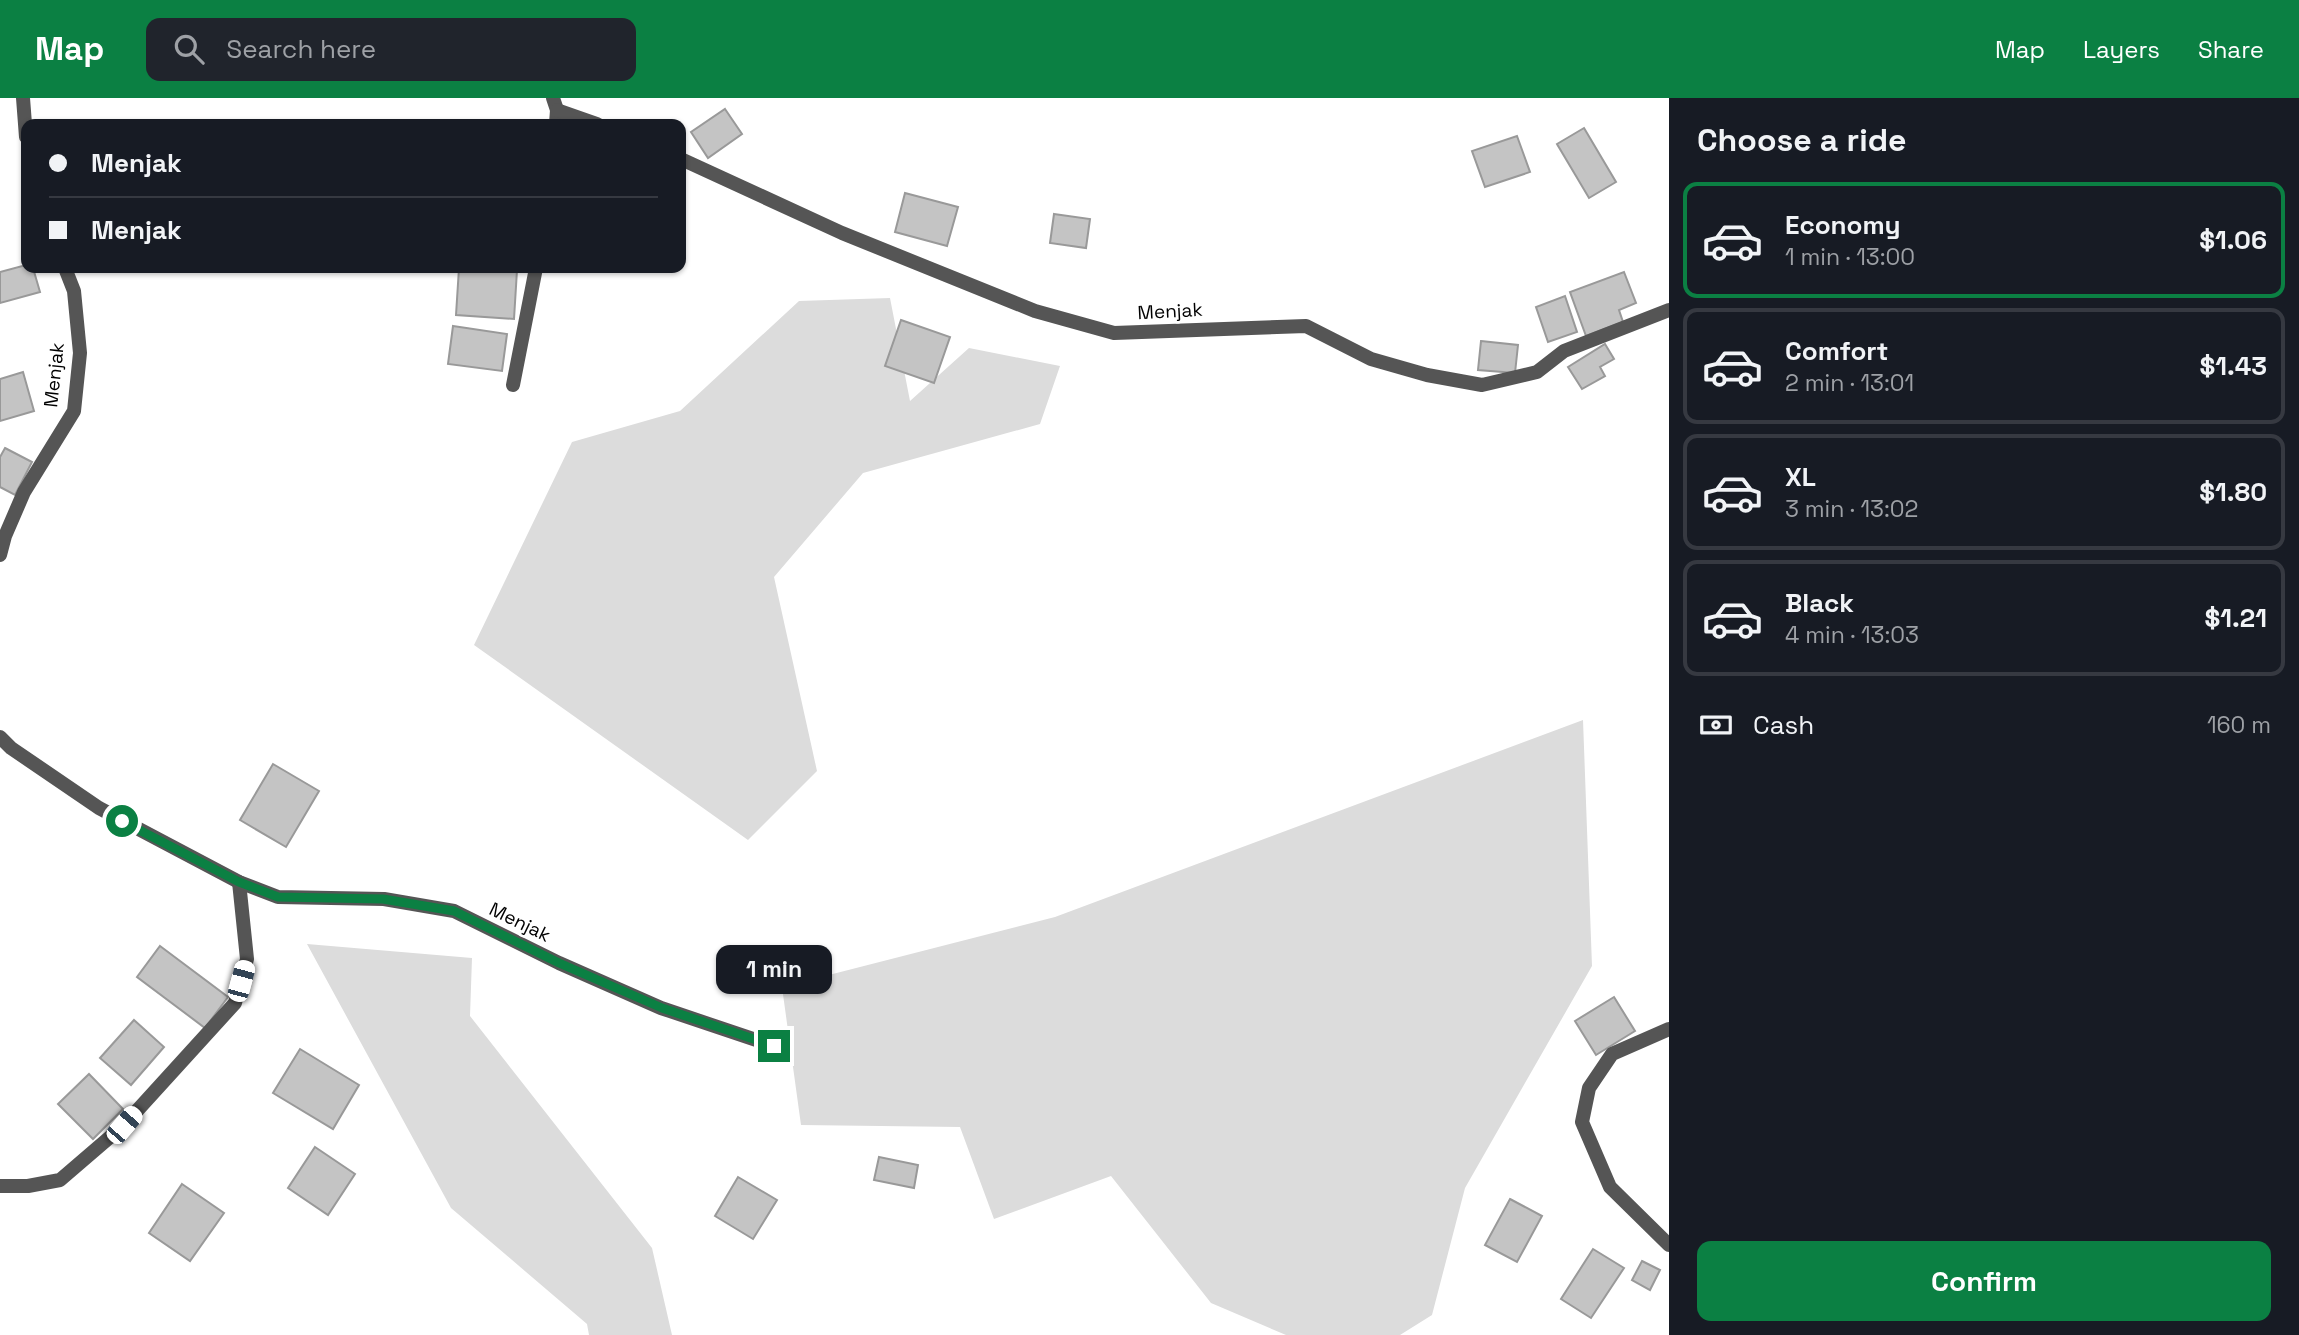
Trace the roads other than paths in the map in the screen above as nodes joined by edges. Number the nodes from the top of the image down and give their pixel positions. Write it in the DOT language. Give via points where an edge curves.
graph roads {
  1 [pos="23,98"];
  2 [pos="555,111"];
  3 [pos="25,119"];
  4 [pos="581,119"];
  5 [pos="686,161"];
  6 [pos="67,273"];
  7 [pos="535,273"];
  8 [pos="1669,310"];
  9 [pos="513,385"];
  10 [pos="0,555"];
  11 [pos="0,737"];
  12 [pos="239,882"];
  13 [pos="1669,1029"];
  14 [pos="774,1046"];
  15 [pos="0,1186"];
  16 [pos="1669,1245"];
  1 -- 3 [label="street"];
  2 -- 4 [label="street"];
  5 -- 8 [label="street, Menjak" via="842,233 1035,311 1114,333 1306,326 1371,359 1482,385 1537,372 1564,351"];
  6 -- 10 [label="street, Menjak" via="74,291 79,353 74,411 24,492"];
  7 -- 9 [label="street"];
  11 -- 12 [label="street, Menjak" via="99,808"];
  12 -- 14 [label="street, Menjak" via="278,897 383,899 454,911 662,1008"];
  12 -- 15 [label="street" via="247,959 235,1003 124,1125 61,1180"];
  13 -- 16 [label="street" via="1612,1054 1589,1088 1582,1122 1610,1187"];
}
